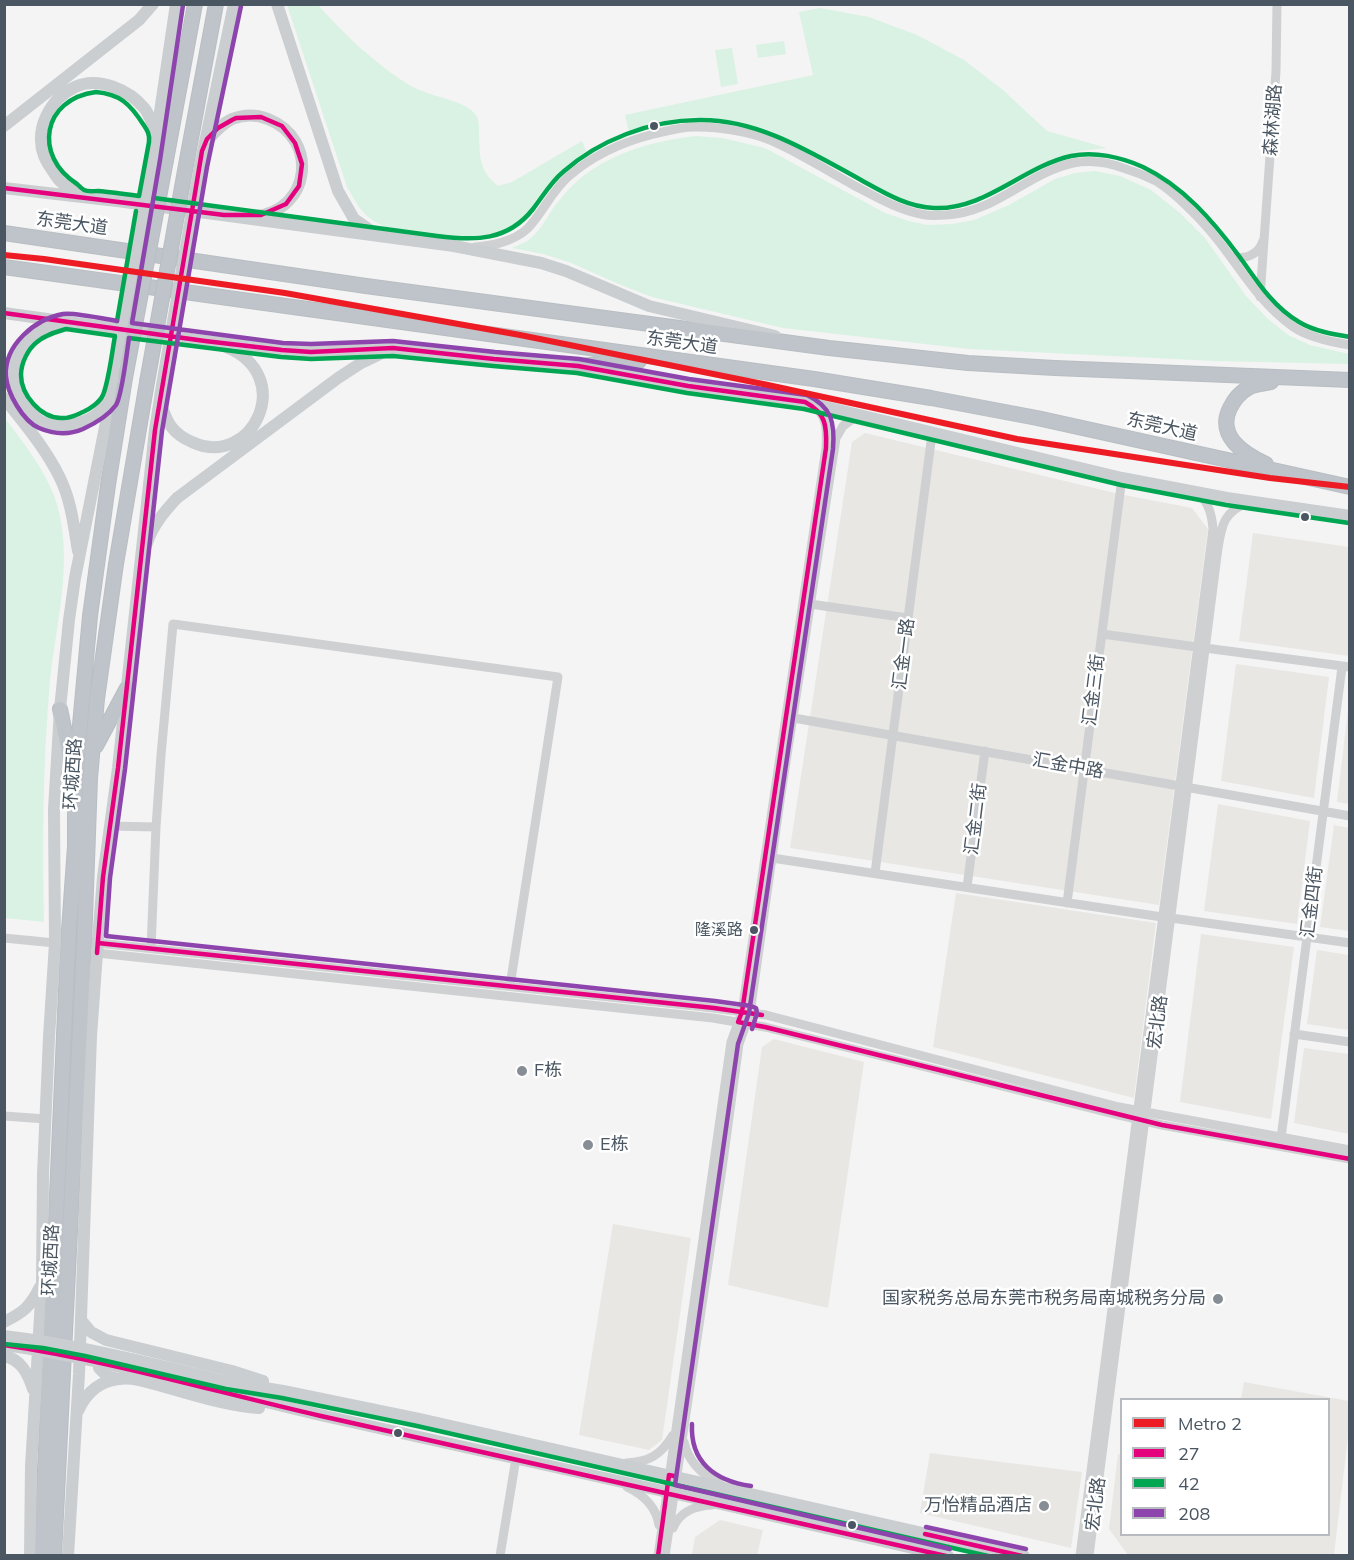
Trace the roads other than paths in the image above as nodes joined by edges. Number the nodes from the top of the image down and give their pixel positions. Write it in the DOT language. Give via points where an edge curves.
graph roads {
  1 [pos="153,4"];
  2 [pos="176,4"];
  3 [pos="195,4"];
  4 [pos="216,4"];
  5 [pos="234,4"];
  6 [pos="277,4"];
  7 [pos="1277,4"];
  8 [pos="4,126"];
  9 [pos="157,134"];
  10 [pos="205,143"];
  11 [pos="160,159"];
  12 [pos="193,165"];
  13 [pos="4,188"];
  14 [pos="82,197"];
  15 [pos="242,218"];
  16 [pos="4,233"];
  17 [pos="378,235"];
  18 [pos="1265,236"];
  19 [pos="464,248"];
  20 [pos="1230,256"];
  21 [pos="4,267"];
  22 [pos="1260,297"];
  23 [pos="4,313"];
  24 [pos="65,321"];
  25 [pos="214,342"];
  26 [pos="1350,345"];
  27 [pos="393,348"];
  28 [pos="829,348"];
  29 [pos="667,359"];
  30 [pos="578,366"];
  31 [pos="120,377"];
  32 [pos="1290,377"];
  33 [pos="1350,380"];
  34 [pos="4,398"];
  35 [pos="110,400"];
  36 [pos="159,400"];
  37 [pos="805,402"];
  38 [pos="858,415"];
  39 [pos="932,434"];
  40 [pos="1284,473"];
  41 [pos="1122,478"];
  42 [pos="1350,487"];
  43 [pos="1197,493"];
  44 [pos="1250,501"];
  45 [pos="1350,516"];
  46 [pos="142,555"];
  47 [pos="79,559"];
  48 [pos="810,604"];
  49 [pos="908,618"];
  50 [pos="1102,634"];
  51 [pos="1201,647"];
  52 [pos="1346,667"];
  53 [pos="127,688"];
  54 [pos="60,709"];
  55 [pos="789,718"];
  56 [pos="893,736"];
  57 [pos="985,752"];
  58 [pos="92,753"];
  59 [pos="1084,769"];
  60 [pos="75,779"];
  61 [pos="1184,786"];
  62 [pos="1323,811"];
  63 [pos="1350,816"];
  64 [pos="110,826"];
  65 [pos="156,827"];
  66 [pos="772,858"];
  67 [pos="875,873"];
  68 [pos="967,887"];
  69 [pos="1066,903"];
  70 [pos="1167,918"];
  71 [pos="1307,937"];
  72 [pos="4,938"];
  73 [pos="55,943"];
  74 [pos="1350,943"];
  75 [pos="97,948"];
  76 [pos="151,948"];
  77 [pos="510,986"];
  78 [pos="746,1012"];
  79 [pos="742,1023"];
  80 [pos="1294,1034"];
  81 [pos="1350,1042"];
  82 [pos="4,1116"];
  83 [pos="1141,1116"];
  84 [pos="46,1119"];
  85 [pos="1281,1138"];
  86 [pos="1350,1150"];
  87 [pos="1350,1159"];
  88 [pos="42,1283"];
  89 [pos="81,1320"];
  90 [pos="4,1322"];
  91 [pos="4,1336"];
  92 [pos="4,1345"];
  93 [pos="124,1345"];
  94 [pos="4,1354"];
  95 [pos="119,1378"];
  96 [pos="228,1388"];
  97 [pos="284,1391"];
  98 [pos="34,1394"];
  99 [pos="290,1408"];
  100 [pos="76,1414"];
  101 [pos="679,1431"];
  102 [pos="516,1458"];
  103 [pos="618,1464"];
  104 [pos="673,1476"];
  105 [pos="612,1479"];
  106 [pos="728,1488"];
  107 [pos="671,1492"];
  108 [pos="725,1504"];
  109 [pos="664,1537"];
  110 [pos="30,1556"];
  111 [pos="42,1556"];
  112 [pos="54,1556"];
  113 [pos="68,1556"];
  114 [pos="500,1556"];
  115 [pos="658,1556"];
  116 [pos="666,1556"];
  117 [pos="948,1556"];
  118 [pos="1024,1556"];
  119 [pos="1080,1556"];
  120 [pos="1089,1556"];
  1 -- 8 [label="main road" via="139,20"];
  2 -- 9 [label="main road"];
  3 -- 11 [label="highway, 环城西路"];
  4 -- 12 [label="highway, 环城西路"];
  5 -- 10 [label="main road"];
  6 -- 17 [label="main road" via="338,191 354,219"];
  7 -- 18 [label="street, 森林湖路"];
  9 -- 11 [label="main road"];
  9 -- 14 [label="main road" via="145,109 127,92 113,86 91,83 76,86 63,95 44,120 44,157 60,181"];
  10 -- 12 [label="main road"];
  10 -- 15 [label="main road" via="218,128 245,115 276,122 296,143 303,166 300,184 292,198 280,209"];
  11 -- 31 [label="highway, 环城西路, bridge"];
  12 -- 36 [label="main road, bridge"];
  12 -- 58 [label="highway, 环城西路, bridge" via="147,382 116,564"];
  13 -- 14 [label="main road"];
  14 -- 15 [label="main road"];
  15 -- 17 [label="main road"];
  16 -- 28 [label="highway, 东莞大道"];
  17 -- 19 [label="main road"];
  18 -- 20 [label="street" via="1262,245 1248,257"];
  18 -- 22 [label="street, 森林湖路"];
  19 -- 20 [label="street" via="510,239 526,230 567,178 591,159 650,135 696,127 768,139 889,205 928,216 971,211 1073,163 1095,161 1122,167 1156,182 1187,206"];
  19 -- 28 [label="main road" via="541,263 650,306"];
  20 -- 22 [label="street"];
  21 -- 29 [label="highway, 东莞大道"];
  22 -- 26 [label="street" via="1293,328"];
  23 -- 24 [label="main road"];
  24 -- 25 [label="main road"];
  24 -- 35 [label="main road" via="45,328 23,346 13,375 18,394 41,421 60,426 94,416"];
  25 -- 27 [label="main road" via="311,352"];
  25 -- 36 [label="main road" via="239,352 261,378 264,395 260,414 250,430 237,441 217,448 200,446 183,438 166,421"];
  27 -- 30 [label="main road"];
  27 -- 46 [label="main road" via="339,378 177,498 151,531"];
  28 -- 32 [label="highway, 东莞大道" via="1012,366"];
  29 -- 30 [label="highway"];
  29 -- 40 [label="highway, 东莞大道" via="931,398"];
  30 -- 37 [label="main road"];
  31 -- 35 [label="main road"];
  31 -- 60 [label="highway, 环城西路" via="90,616"];
  32 -- 33 [label="highway, 东莞大道"];
  32 -- 40 [label="highway" via="1249,387 1234,399 1226,416 1226,429 1237,446"];
  34 -- 47 [label="main road" via="61,479"];
  35 -- 47 [label="main road"];
  36 -- 46 [label="main road"];
  37 -- 38 [label="main road"];
  37 -- 55 [label="street" via="821,413 827,431"];
  38 -- 39 [label="main road"];
  38 -- 48 [label="street" via="843,426 836,438"];
  39 -- 41 [label="main road"];
  39 -- 49 [label="street, 汇金一路"];
  40 -- 42 [label="highway, 东莞大道"];
  41 -- 43 [label="main road"];
  41 -- 50 [label="street, 汇金三街"];
  43 -- 44 [label="main road"];
  43 -- 51 [label="street, 宏北路" via="1209,508 1213,529"];
  44 -- 45 [label="main road"];
  44 -- 51 [label="street, 宏北路" via="1224,520"];
  46 -- 53 [label="main road"];
  47 -- 54 [label="main road"];
  48 -- 49 [label="street"];
  48 -- 55 [label="street"];
  49 -- 56 [label="street, 汇金一路"];
  50 -- 51 [label="street"];
  50 -- 59 [label="street, 汇金三街"];
  51 -- 52 [label="street"];
  51 -- 61 [label="street, 宏北路"];
  52 -- 62 [label="street, 汇金四街"];
  53 -- 58 [label="highway"];
  53 -- 64 [label="main road"];
  54 -- 60 [label="highway"];
  54 -- 73 [label="main road" via="54,839"];
  55 -- 56 [label="street, 汇金中路"];
  55 -- 66 [label="street"];
  55 -- 78 [label="street"];
  56 -- 57 [label="street, 汇金中路"];
  56 -- 67 [label="street, 汇金一路"];
  57 -- 59 [label="street, 汇金中路"];
  57 -- 68 [label="street, 汇金二街"];
  58 -- 112 [label="highway, 环城西路"];
  59 -- 61 [label="street, 汇金中路"];
  59 -- 69 [label="street, 汇金三街"];
  60 -- 111 [label="highway, 环城西路"];
  61 -- 62 [label="street, 汇金中路"];
  61 -- 70 [label="street, 宏北路"];
  62 -- 63 [label="street, 汇金中路"];
  62 -- 71 [label="street, 汇金四街"];
  64 -- 65 [label="street"];
  64 -- 75 [label="main road"];
  65 -- 76 [label="street"];
  65 -- 77 [label="street" via="173,624 558,677"];
  66 -- 67 [label="street"];
  66 -- 78 [label="street"];
  67 -- 68 [label="street"];
  68 -- 69 [label="street"];
  69 -- 70 [label="street"];
  70 -- 71 [label="street"];
  70 -- 83 [label="street, 宏北路"];
  71 -- 74 [label="street"];
  71 -- 80 [label="street, 汇金四街"];
  72 -- 73 [label="street"];
  73 -- 84 [label="main road"];
  75 -- 76 [label="street"];
  75 -- 79 [label="street"];
  75 -- 89 [label="main road"];
  76 -- 77 [label="street"];
  77 -- 78 [label="street"];
  78 -- 79 [label="street"];
  78 -- 83 [label="street"];
  79 -- 83 [label="street"];
  79 -- 101 [label="street"];
  80 -- 81 [label="street"];
  80 -- 85 [label="street, 汇金四街"];
  82 -- 84 [label="street"];
  83 -- 85 [label="street"];
  83 -- 87 [label="street"];
  83 -- 119 [label="street, 宏北路"];
  83 -- 120 [label="street, 宏北路"];
  84 -- 88 [label="main road"];
  85 -- 86 [label="street"];
  88 -- 90 [label="main road" via="22,1313"];
  88 -- 98 [label="main road"];
  89 -- 93 [label="main road" via="91,1332"];
  89 -- 100 [label="main road"];
  90 -- 94 [label="main road" via="17,1334 16,1346"];
  91 -- 96 [label="main road, bridge" via="87,1349"];
  92 -- 96 [label="main road, bridge"];
  93 -- 95 [label="main road" via="104,1348 99,1357 99,1368 107,1376"];
  93 -- 97 [label="main road" via="232,1371"];
  94 -- 98 [label="main road" via="28,1374"];
  95 -- 99 [label="main road" via="256,1408"];
  95 -- 100 [label="main road" via="91,1390"];
  96 -- 97 [label="main road"];
  96 -- 99 [label="main road"];
  97 -- 103 [label="main road"];
  98 -- 110 [label="main road"];
  99 -- 102 [label="main road"];
  100 -- 113 [label="main road"];
  101 -- 103 [label="street" via="654,1457"];
  101 -- 104 [label="street"];
  101 -- 106 [label="street" via="688,1456 698,1469"];
  102 -- 105 [label="main road"];
  102 -- 114 [label="street"];
  103 -- 104 [label="main road"];
  104 -- 106 [label="main road"];
  104 -- 107 [label="street"];
  105 -- 107 [label="main road"];
  105 -- 109 [label="street" via="647,1499"];
  106 -- 118 [label="main road"];
  107 -- 108 [label="main road"];
  107 -- 109 [label="street"];
  108 -- 109 [label="street" via="706,1505 683,1513"];
  108 -- 117 [label="main road"];
  109 -- 115 [label="street"];
  109 -- 116 [label="street"];
}
